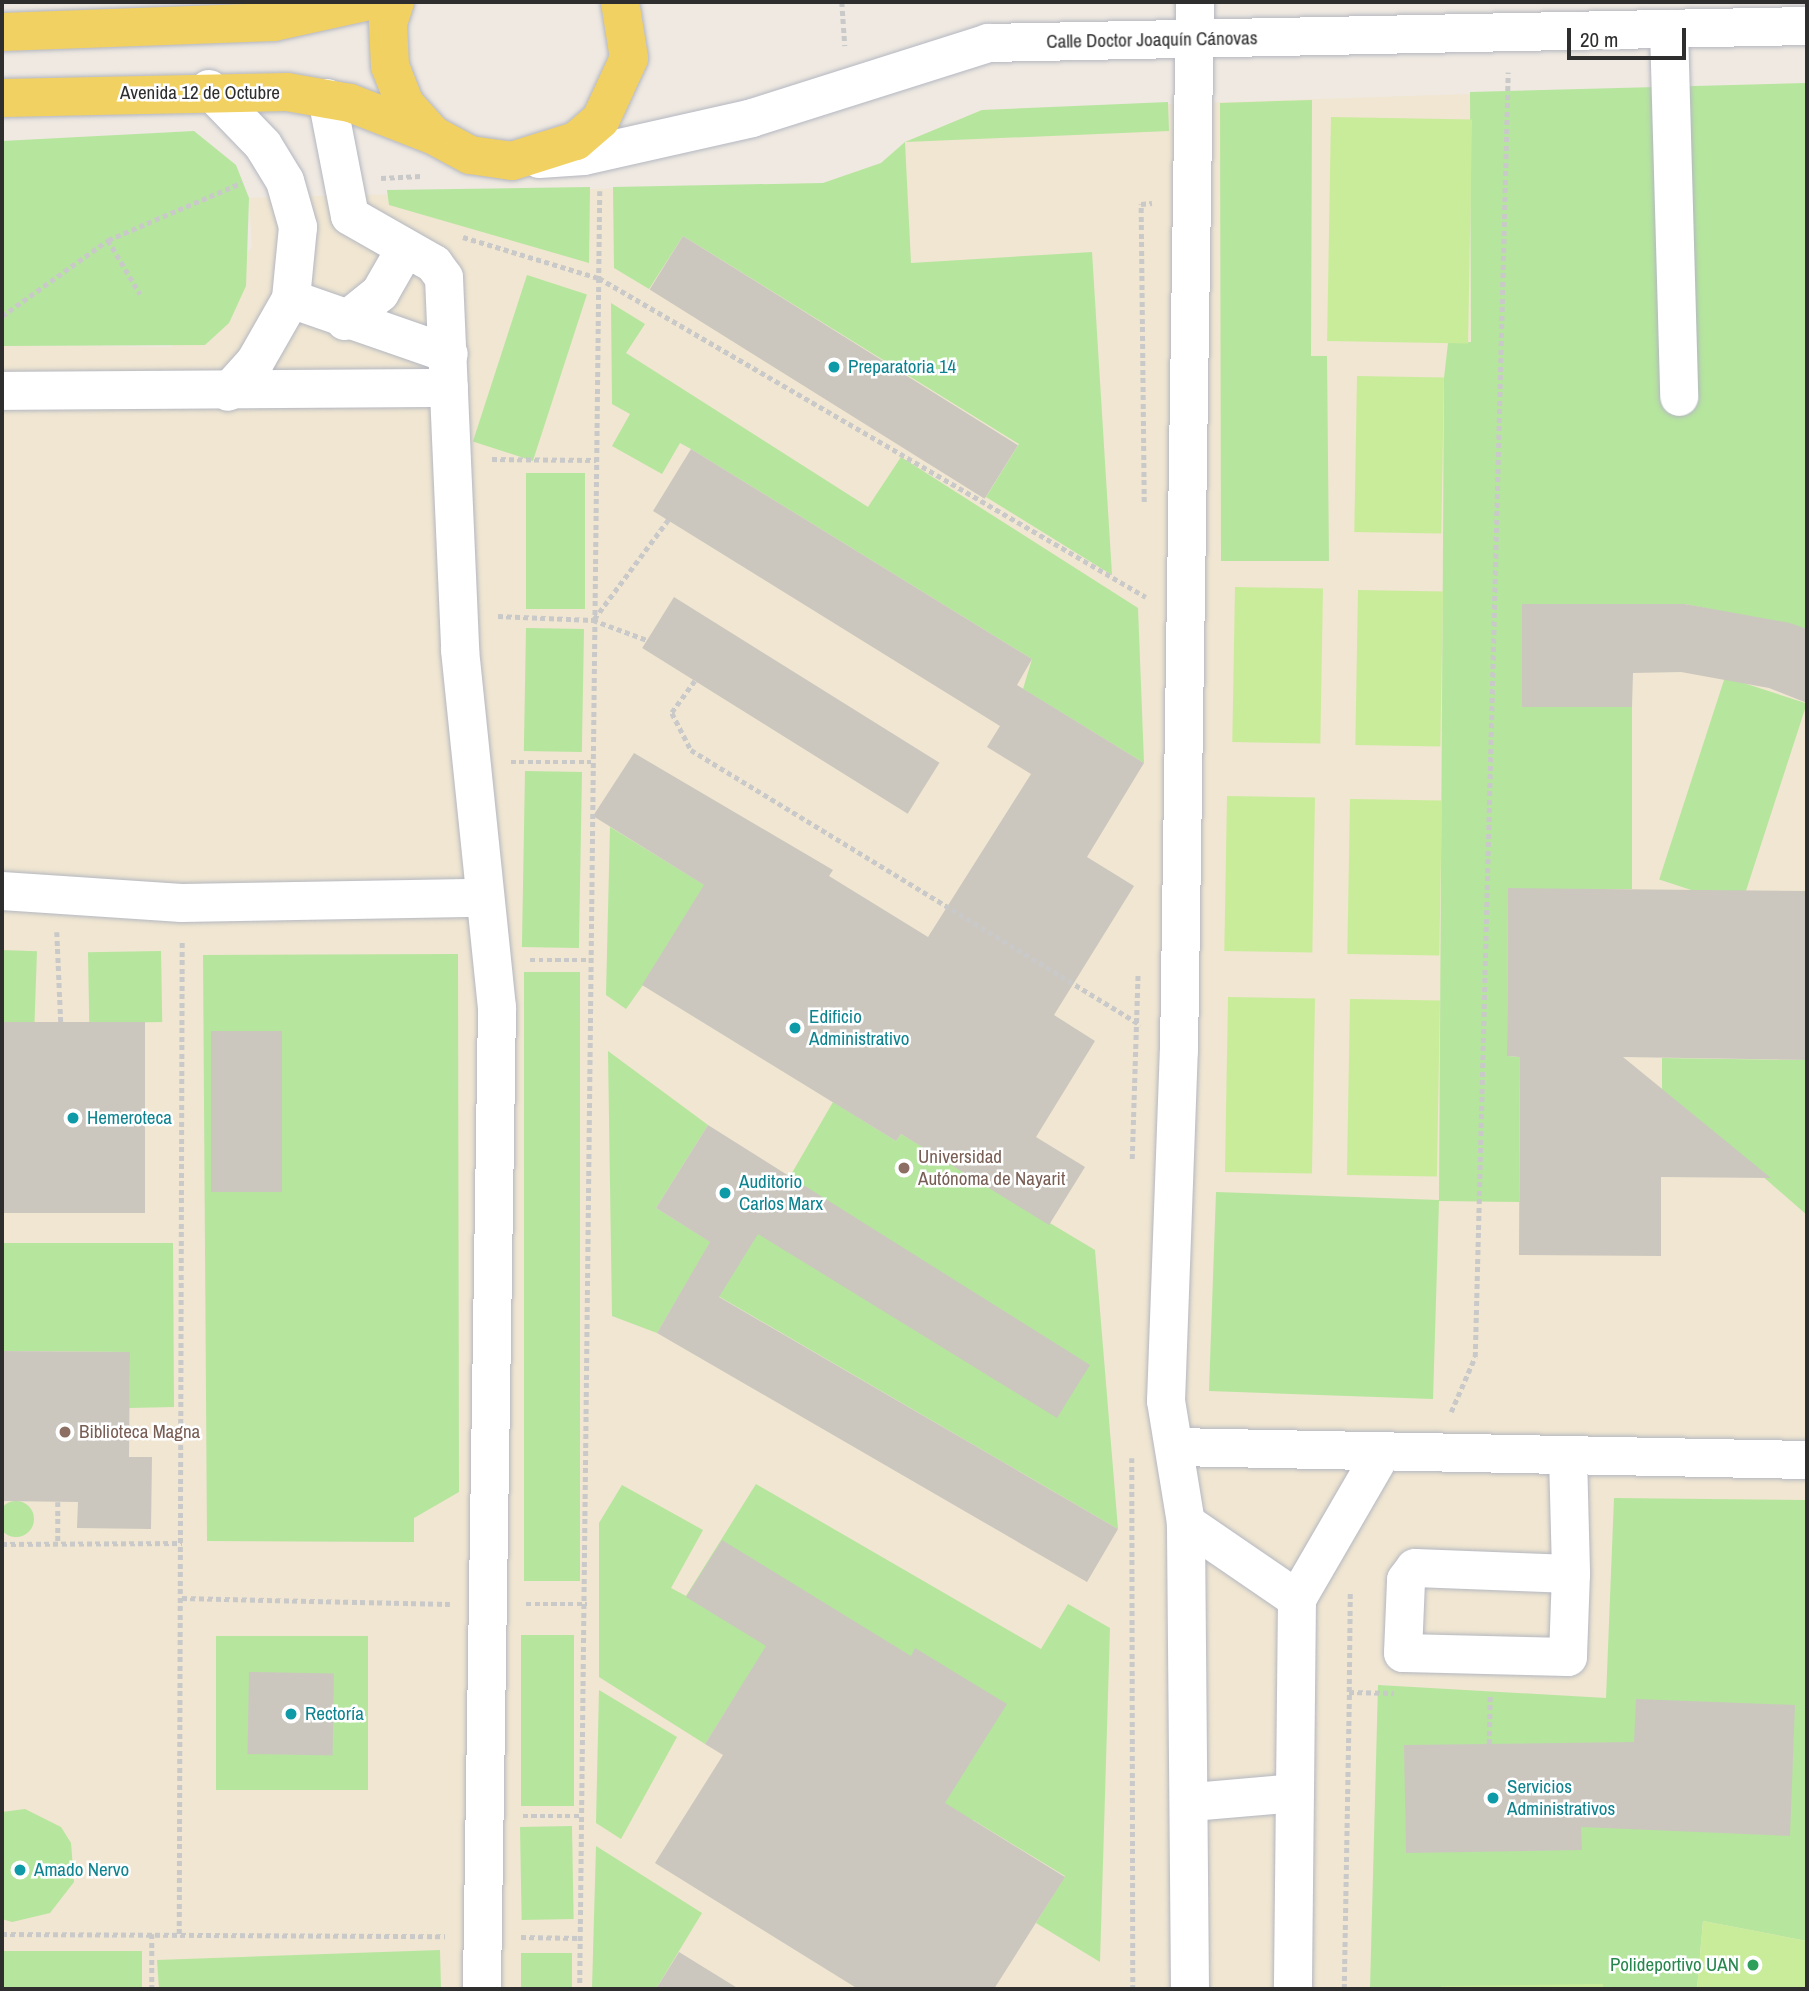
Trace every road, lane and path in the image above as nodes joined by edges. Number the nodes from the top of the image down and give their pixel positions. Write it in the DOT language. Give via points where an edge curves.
graph roads {
  1 [pos="364,2"];
  2 [pos="395,2"];
  3 [pos="842,2"];
  4 [pos="1195,2"];
  5 [pos="627,9"];
  6 [pos="278,12"];
  7 [pos="1509,17"];
  8 [pos="1807,26"];
  9 [pos="1669,29"];
  10 [pos="2,32"];
  11 [pos="1194,39"];
  12 [pos="847,84"];
  13 [pos="209,89"];
  14 [pos="2,98"];
  15 [pos="327,98"];
  16 [pos="433,135"];
  17 [pos="512,161"];
  18 [pos="425,176"];
  19 [pos="371,178"];
  20 [pos="248,180"];
  21 [pos="600,181"];
  22 [pos="459,236"];
  23 [pos="108,240"];
  24 [pos="404,251"];
  25 [pos="599,278"];
  26 [pos="140,294"];
  27 [pos="291,299"];
  28 [pos="2,316"];
  29 [pos="345,321"];
  30 [pos="449,371"];
  31 [pos="2,391"];
  32 [pos="228,392"];
  33 [pos="1679,397"];
  34 [pos="453,459"];
  35 [pos="596,460"];
  36 [pos="668,520"];
  37 [pos="1146,597"];
  38 [pos="460,614"];
  39 [pos="593,620"];
  40 [pos="647,640"];
  41 [pos="695,681"];
  42 [pos="470,762"];
  43 [pos="591,762"];
  44 [pos="2,891"];
  45 [pos="56,895"];
  46 [pos="482,898"];
  47 [pos="182,903"];
  48 [pos="489,959"];
  49 [pos="592,960"];
  50 [pos="61,1023"];
  51 [pos="1179,1051"];
  52 [pos="1175,1447"];
  53 [pos="1381,1454"];
  54 [pos="1432,1455"];
  55 [pos="1568,1456"];
  56 [pos="1807,1460"];
  57 [pos="58,1502"];
  58 [pos="1186,1523"];
  59 [pos="182,1543"];
  60 [pos="2,1544"];
  61 [pos="58,1544"];
  62 [pos="1571,1574"];
  63 [pos="1350,1578"];
  64 [pos="182,1598"];
  65 [pos="1297,1599"];
  66 [pos="587,1604"];
  67 [pos="487,1605"];
  68 [pos="1349,1692"];
  69 [pos="1403,1693"];
  70 [pos="1480,1695"];
  71 [pos="1489,1744"];
  72 [pos="1295,1793"];
  73 [pos="1193,1802"];
  74 [pos="482,1816"];
  75 [pos="582,1816"];
  76 [pos="2,1934"];
  77 [pos="152,1934"];
  78 [pos="179,1934"];
  79 [pos="481,1936"];
  80 [pos="580,1938"];
  81 [pos="152,1989"];
  82 [pos="482,1989"];
  83 [pos="580,1989"];
  84 [pos="1190,1989"];
  85 [pos="1293,1989"];
  86 [pos="1344,1989"];
  1 -- 6 [label="main road"];
  2 -- 16 [label="main road, Avenida 12 de Octubre" via="388,24 390,65 405,104"];
  3 -- 12 [label="path"];
  4 -- 11 [label="street"];
  5 -- 17 [label="main road, Avenida 12 de Octubre" via="629,58 601,119 576,141"];
  6 -- 10 [label="main road"];
  7 -- 9 [label="street, Calle Doctor Joaquín Cánovas"];
  7 -- 11 [label="street, Calle Doctor Joaquín Cánovas"];
  7 -- 54 [label="path" via="1475,1357"];
  8 -- 9 [label="street, Calle Doctor Joaquín Cánovas"];
  9 -- 33 [label="street"];
  11 -- 12 [label="street, Calle Doctor Joaquín Cánovas" via="988,43"];
  11 -- 51 [label="street"];
  12 -- 17 [label="street, Calle Doctor Joaquín Cánovas" via="752,118 584,156"];
  13 -- 14 [label="main road, Avenida 12 de Octubre"];
  13 -- 15 [label="main road, Avenida 12 de Octubre"];
  13 -- 27 [label="street" via="264,145 285,181 298,226"];
  15 -- 16 [label="main road, Avenida 12 de Octubre"];
  15 -- 24 [label="street" via="350,216"];
  16 -- 17 [label="main road, Avenida 12 de Octubre" via="470,155"];
  18 -- 19 [label="path"];
  20 -- 23 [label="path"];
  21 -- 25 [label="path"];
  22 -- 25 [label="path"];
  23 -- 26 [label="path"];
  23 -- 28 [label="path"];
  24 -- 29 [label="street" via="380,293"];
  24 -- 30 [label="street" via="434,264 444,278"];
  25 -- 35 [label="path"];
  25 -- 37 [label="path"];
  27 -- 29 [label="street"];
  27 -- 32 [label="street" via="255,362"];
  29 -- 30 [label="street"];
  30 -- 32 [label="street"];
  30 -- 34 [label="street"];
  31 -- 32 [label="street"];
  34 -- 35 [label="path"];
  34 -- 38 [label="street"];
  35 -- 39 [label="path"];
  36 -- 39 [label="path"];
  38 -- 39 [label="path"];
  38 -- 42 [label="street"];
  39 -- 40 [label="path"];
  39 -- 43 [label="path"];
  41 -- 51 [label="path" via="672,713 691,750"];
  42 -- 43 [label="path"];
  42 -- 46 [label="street"];
  43 -- 49 [label="path"];
  44 -- 45 [label="street"];
  45 -- 47 [label="street"];
  45 -- 50 [label="path"];
  46 -- 47 [label="street"];
  46 -- 48 [label="street"];
  47 -- 59 [label="path"];
  48 -- 49 [label="path"];
  48 -- 67 [label="street" via="497,1007"];
  49 -- 66 [label="path"];
  51 -- 52 [label="street" via="1166,1401"];
  52 -- 53 [label="street"];
  52 -- 58 [label="street"];
  53 -- 54 [label="street"];
  53 -- 65 [label="street"];
  54 -- 55 [label="street"];
  55 -- 56 [label="street"];
  55 -- 62 [label="street"];
  57 -- 61 [label="path"];
  58 -- 65 [label="street"];
  58 -- 73 [label="street"];
  59 -- 61 [label="path"];
  59 -- 64 [label="path"];
  60 -- 61 [label="path"];
  62 -- 62 [label="street" via="1568,1657 1404,1653 1406,1580 1415,1568"];
  63 -- 68 [label="path"];
  64 -- 67 [label="path"];
  64 -- 78 [label="path"];
  65 -- 72 [label="street"];
  66 -- 67 [label="path"];
  66 -- 75 [label="path"];
  67 -- 74 [label="street"];
  68 -- 69 [label="path"];
  68 -- 86 [label="path"];
  70 -- 71 [label="path" via="1493,1696"];
  72 -- 73 [label="street"];
  72 -- 85 [label="street"];
  73 -- 84 [label="street"];
  74 -- 75 [label="path"];
  74 -- 79 [label="street"];
  75 -- 80 [label="path"];
  76 -- 77 [label="path"];
  77 -- 78 [label="path"];
  77 -- 81 [label="path"];
  78 -- 79 [label="path"];
  79 -- 80 [label="path"];
  79 -- 82 [label="street"];
  80 -- 83 [label="path"];
}
